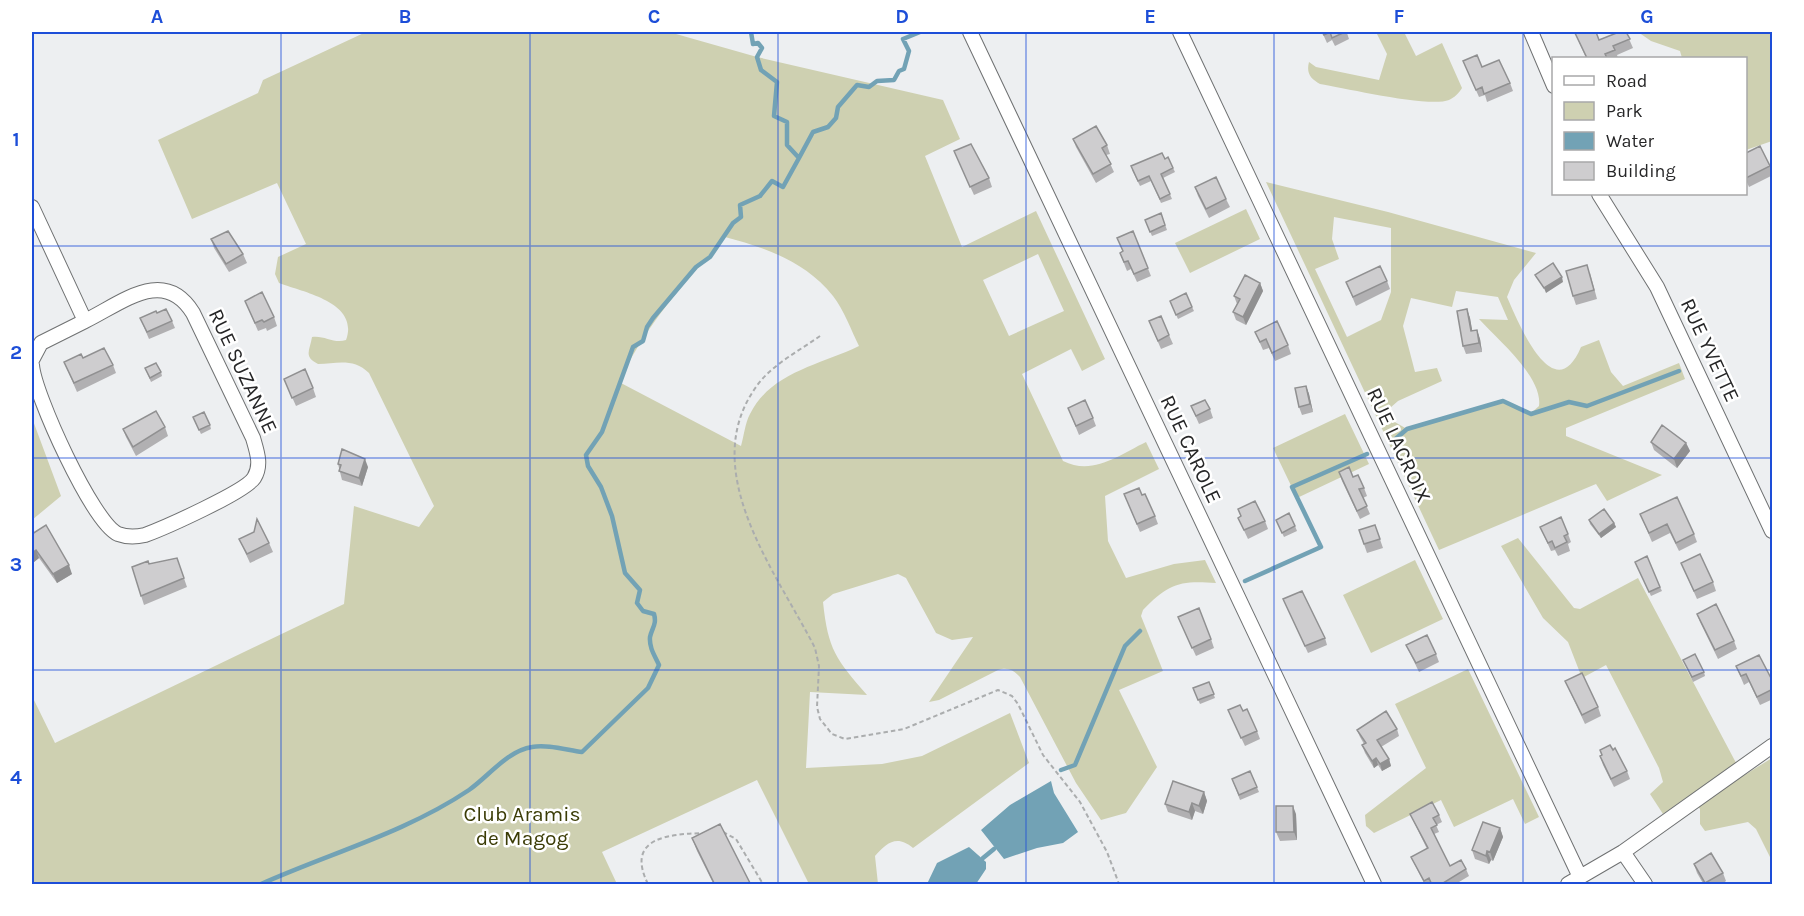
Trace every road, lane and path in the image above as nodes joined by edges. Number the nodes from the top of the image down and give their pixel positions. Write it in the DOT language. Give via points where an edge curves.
graph roads {
  1 [pos="970,32"];
  2 [pos="1180,32"];
  3 [pos="1531,32"];
  4 [pos="1552,81"];
  5 [pos="1600,195"];
  6 [pos="32,207"];
  7 [pos="85,321"];
  8 [pos="820,336"];
  9 [pos="32,360"];
  10 [pos="32,365"];
  11 [pos="1773,531"];
  12 [pos="1773,746"];
  13 [pos="1623,852"];
  14 [pos="1580,877"];
  15 [pos="648,885"];
  16 [pos="763,885"];
  17 [pos="1119,885"];
  18 [pos="1374,885"];
  19 [pos="1568,885"];
  20 [pos="1645,885"];
  1 -- 18 [label="street, RUE CAROLE"];
  2 -- 14 [label="street, RUE LACROIX"];
  3 -- 4 [label="street"];
  5 -- 11 [label="street, RUE YVETTE" via="1658,288"];
  6 -- 7 [label="street"];
  7 -- 9 [label="street, RUE SUZANNE" via="41,343"];
  7 -- 10 [label="street, RUE SUZANNE" via="151,289 165,288 183,298 253,438 258,465 252,480 239,491 144,535 117,533 102,521 88,499 41,401"];
  8 -- 17 [label="path" via="779,364 756,386 741,413 733,462 754,535 815,648 820,719 832,734 845,740 862,738 915,725 998,690 1006,692 1018,704 1043,755 1093,824"];
  12 -- 13 [label="street"];
  13 -- 14 [label="street"];
  13 -- 20 [label="street"];
  14 -- 19 [label="street"];
  15 -- 16 [label="path" via="643,854 654,840 675,834 723,832 736,839"];
}
